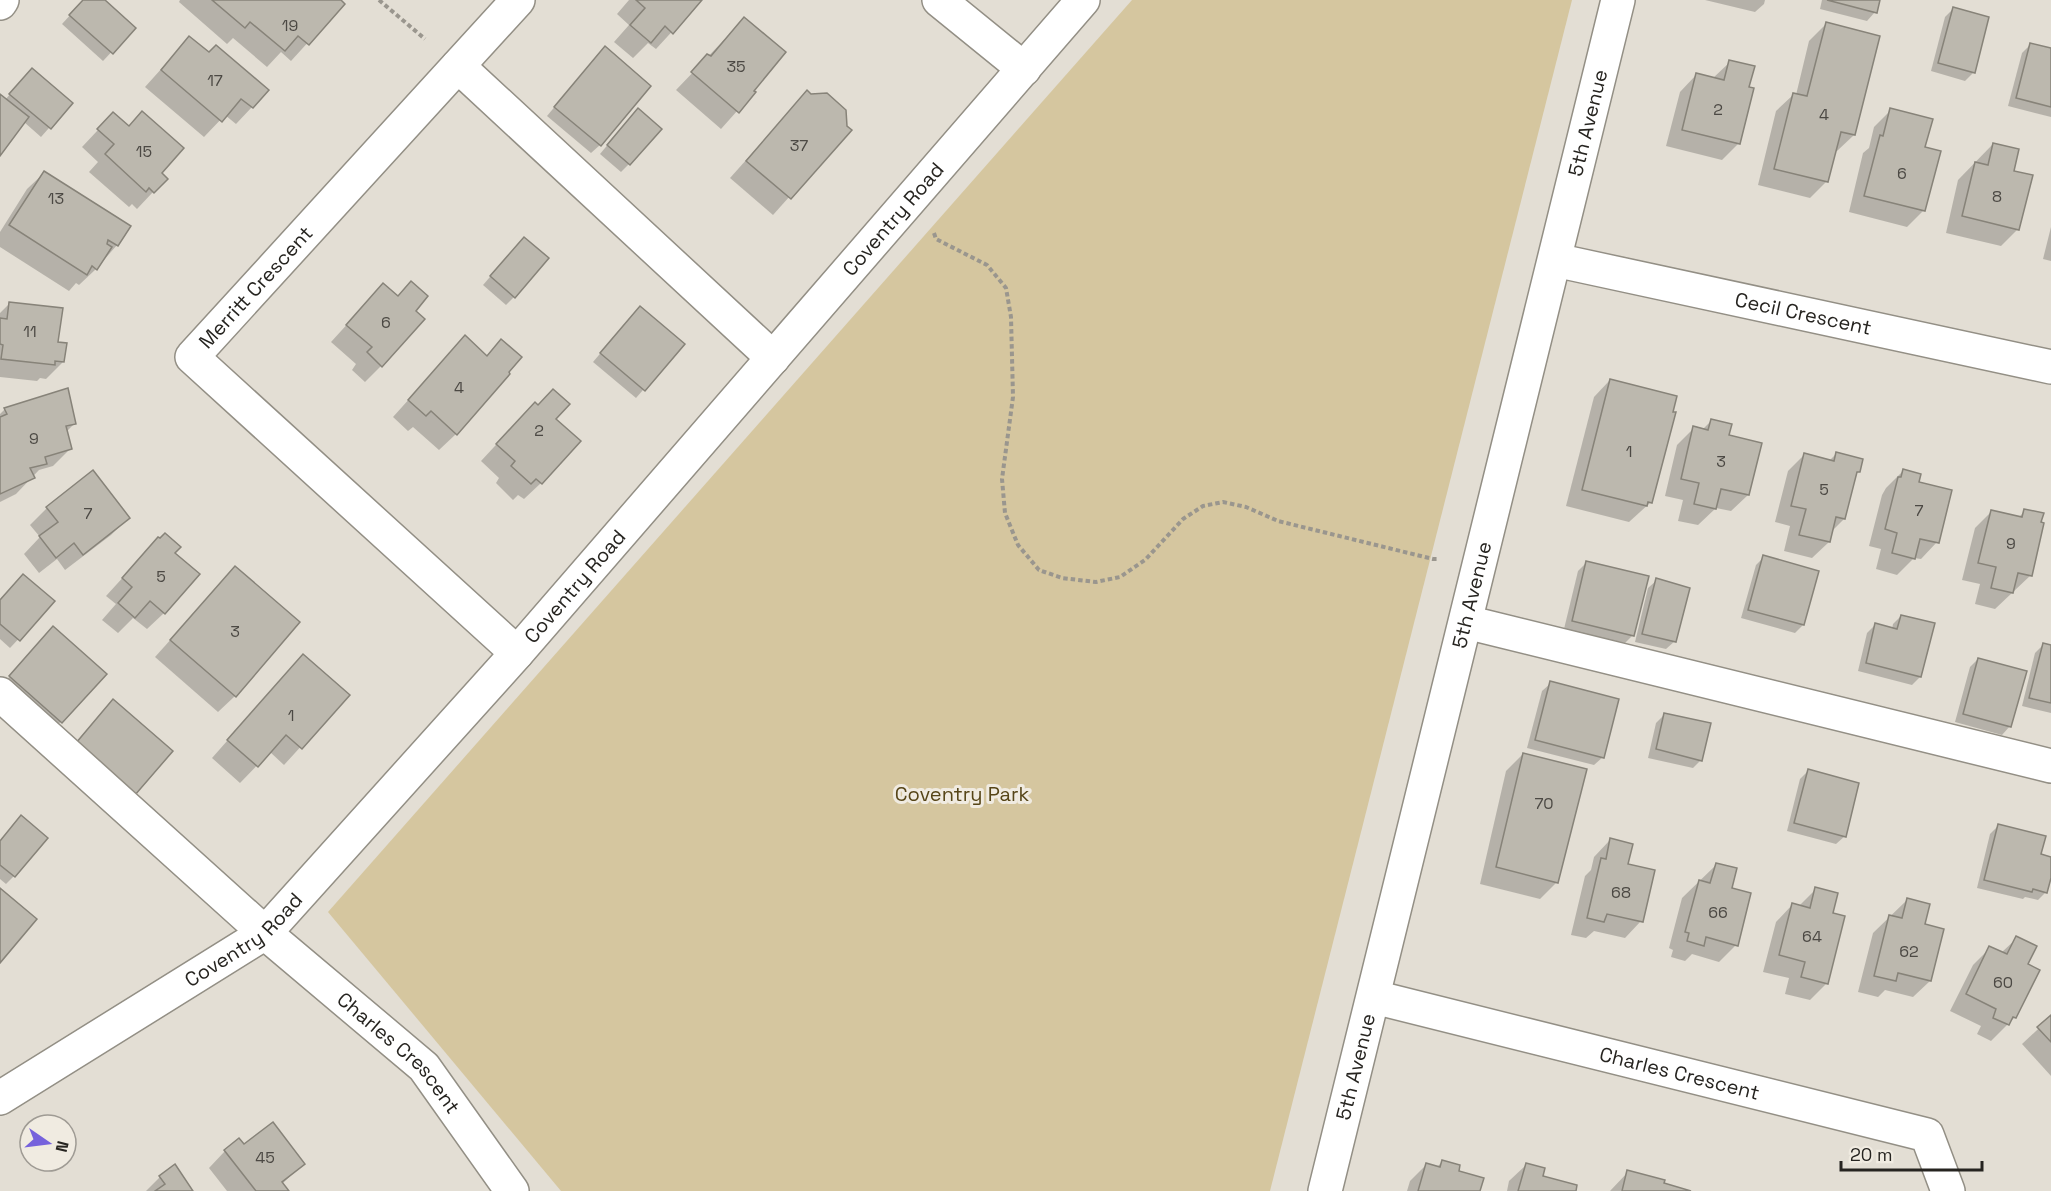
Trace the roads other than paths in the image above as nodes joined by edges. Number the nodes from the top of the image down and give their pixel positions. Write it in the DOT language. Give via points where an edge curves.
graph roads {
  1 [pos="518,0"];
  2 [pos="939,0"];
  3 [pos="1083,0"];
  4 [pos="1618,0"];
  5 [pos="458,66"];
  6 [pos="1024,69"];
  7 [pos="1555,260"];
  8 [pos="773,358"];
  9 [pos="2051,367"];
  10 [pos="1466,622"];
  11 [pos="517,653"];
  12 [pos="0,694"];
  13 [pos="2051,766"];
  14 [pos="265,933"];
  15 [pos="1374,997"];
  16 [pos="0,1098"];
  17 [pos="512,1191"];
  18 [pos="1325,1191"];
  19 [pos="1948,1191"];
  1 -- 5 [label="street, Merritt Crescent"];
  2 -- 6 [label="street"];
  3 -- 6 [label="street, Coventry Road"];
  4 -- 7 [label="street, 5th Avenue"];
  5 -- 8 [label="street"];
  5 -- 11 [label="street, Merritt Crescent" via="192,357"];
  6 -- 8 [label="street, Coventry Road"];
  7 -- 9 [label="street, Cecil Crescent"];
  7 -- 10 [label="street, 5th Avenue"];
  8 -- 11 [label="street, Coventry Road"];
  10 -- 13 [label="street"];
  10 -- 15 [label="street, 5th Avenue"];
  11 -- 14 [label="street, Coventry Road"];
  12 -- 14 [label="street, Charles Crescent"];
  14 -- 16 [label="street, Coventry Road"];
  14 -- 17 [label="street, Charles Crescent" via="424,1067"];
  15 -- 18 [label="street, 5th Avenue"];
  15 -- 19 [label="street, Charles Crescent" via="1927,1135"];
}
